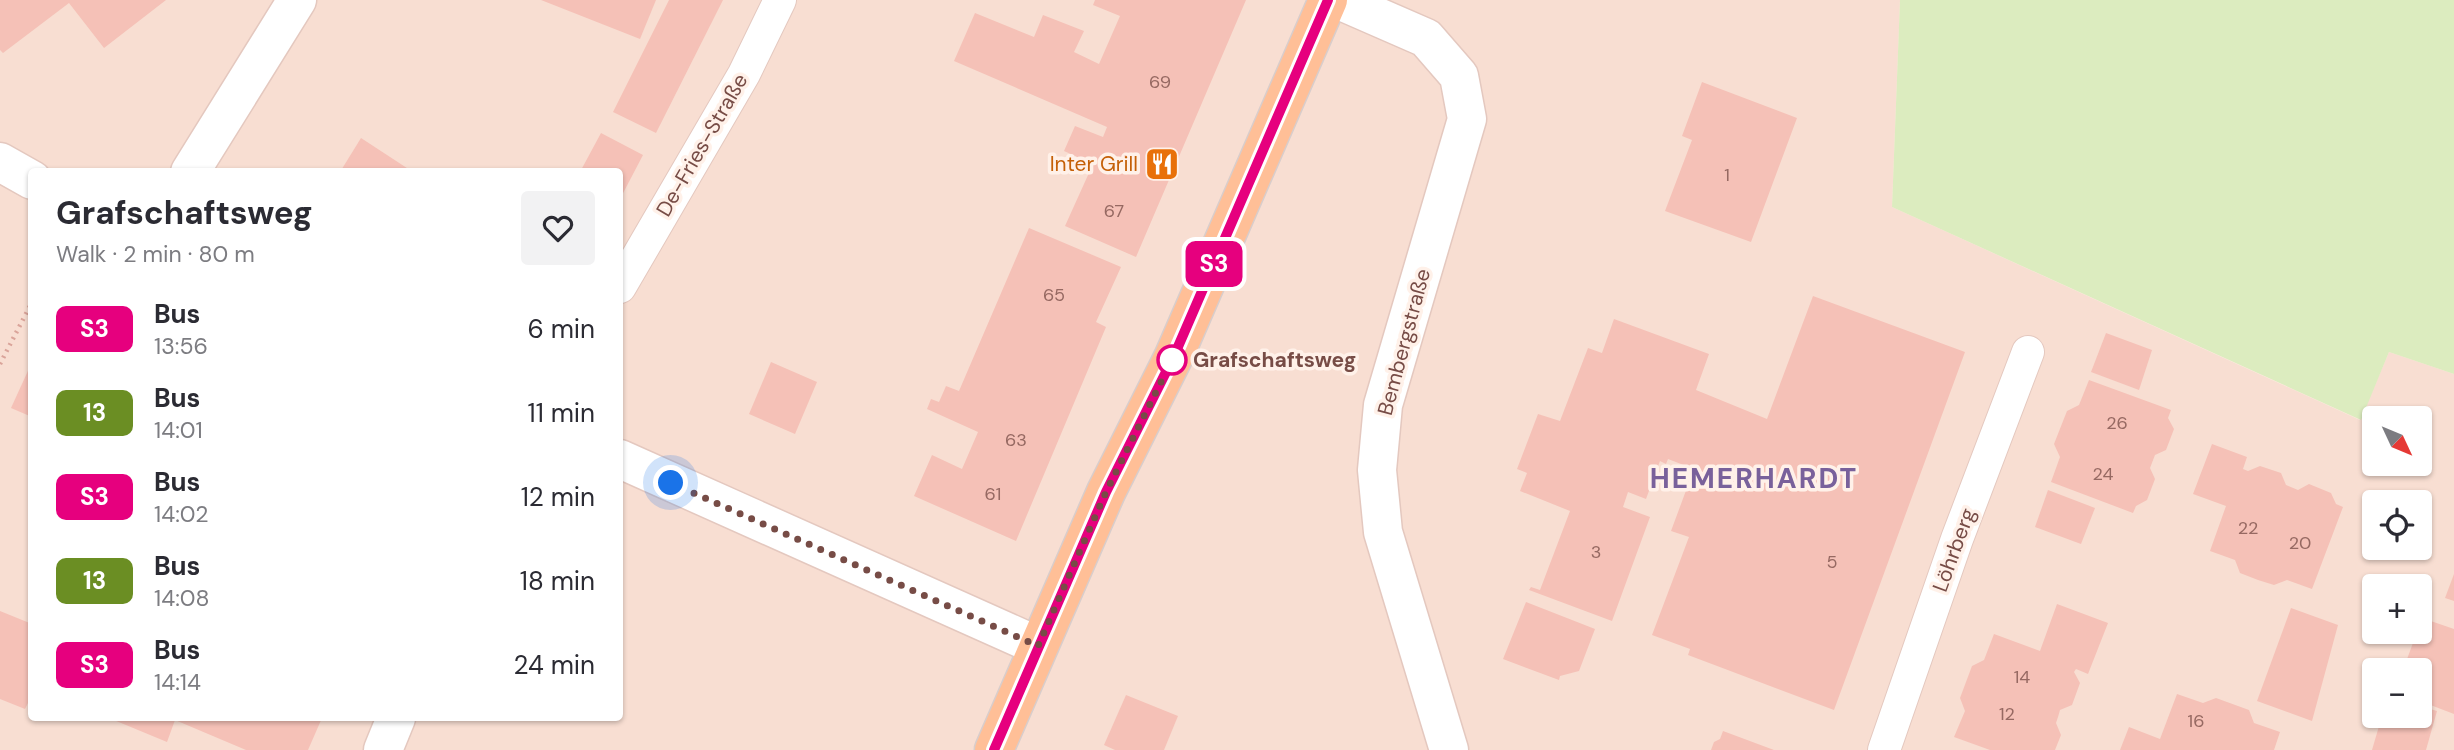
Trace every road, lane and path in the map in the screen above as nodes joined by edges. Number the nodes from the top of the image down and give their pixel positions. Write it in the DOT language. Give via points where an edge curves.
graph roads {
  1 [pos="297,0"];
  2 [pos="780,0"];
  3 [pos="1328,0"];
  4 [pos="1339,0"];
  5 [pos="0,162"];
  6 [pos="192,168"];
  7 [pos="28,178"];
  8 [pos="623,282"];
  9 [pos="28,310"];
  10 [pos="2028,352"];
  11 [pos="0,364"];
  12 [pos="623,460"];
  13 [pos="1038,646"];
  14 [pos="395,721"];
  15 [pos="383,750"];
  16 [pos="994,750"];
  17 [pos="1449,750"];
  18 [pos="1884,750"];
  1 -- 6 [label="street"];
  2 -- 8 [label="lane, De-Fries-Straße" via="744,74"];
  3 -- 13 [label="main road" via="1174,356 1106,492"];
  4 -- 17 [label="street, Bembergstraße" via="1426,38 1459,76 1467,119 1383,405 1377,470 1383,532"];
  5 -- 7 [label="street"];
  9 -- 11 [label="path"];
  10 -- 18 [label="lane, Löhrberg"];
  12 -- 13 [label="street"];
  13 -- 16 [label="main road"];
  14 -- 15 [label="street"];
}
